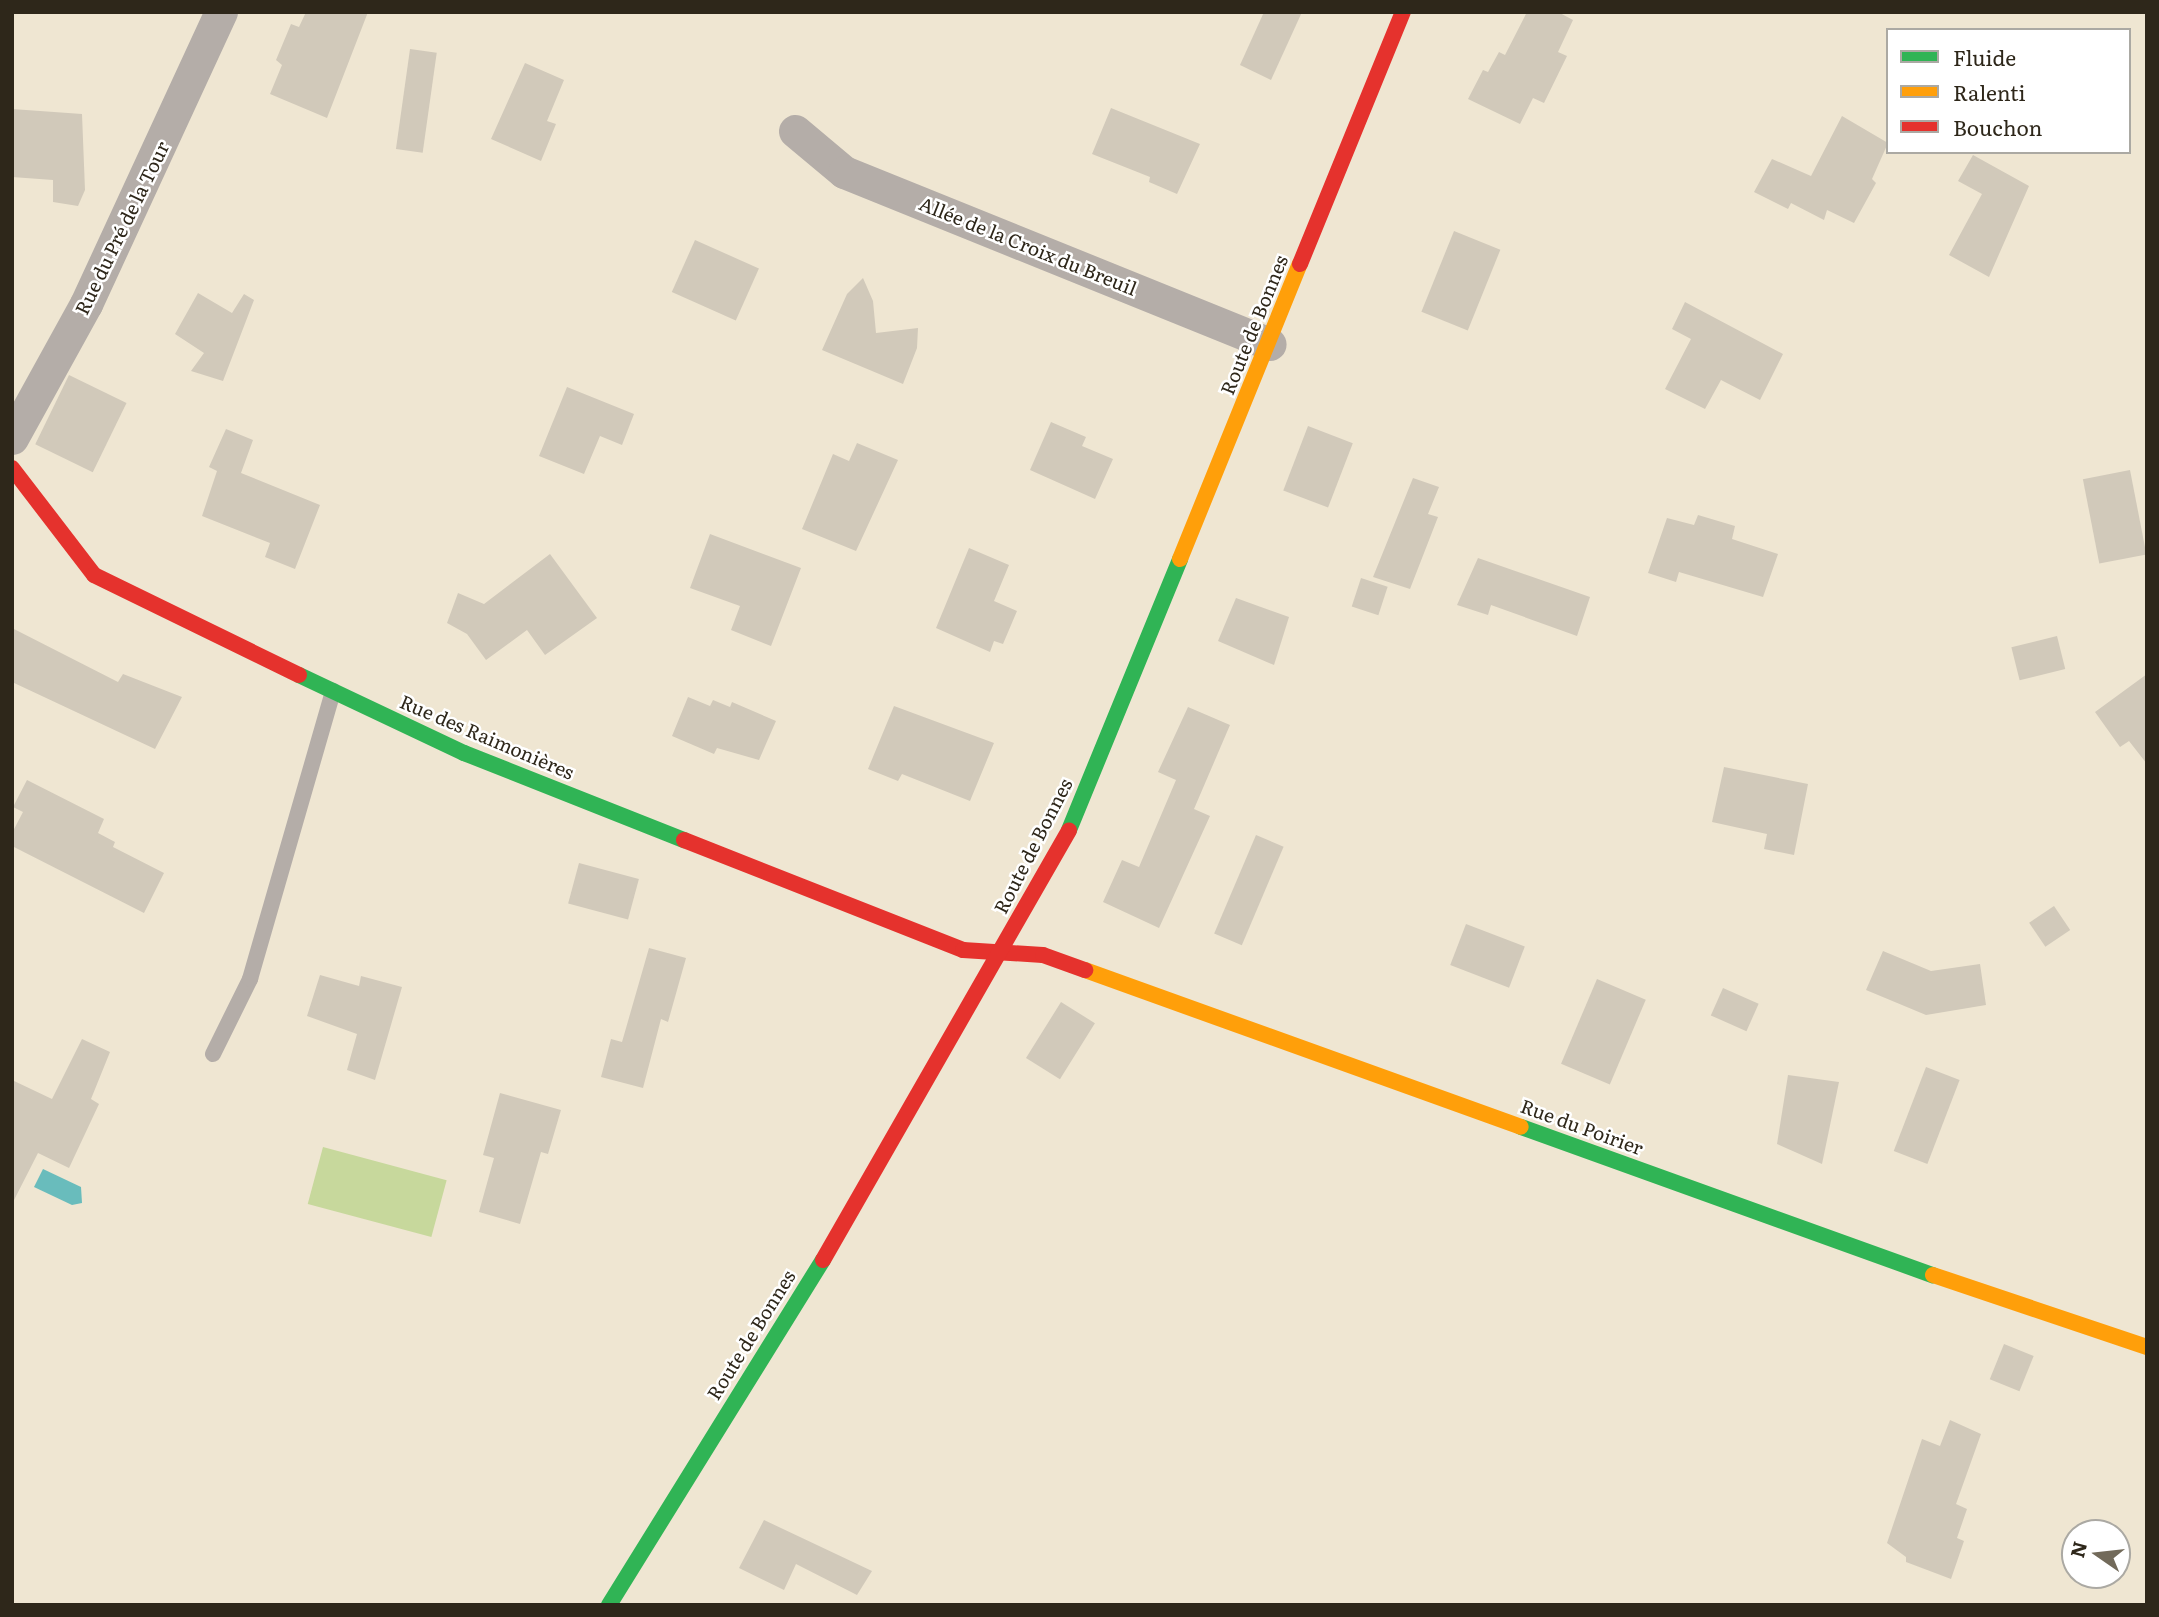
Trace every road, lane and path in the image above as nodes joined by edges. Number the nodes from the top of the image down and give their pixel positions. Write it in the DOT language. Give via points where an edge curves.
graph roads {
  1 [pos="221,12"];
  2 [pos="1403,12"];
  3 [pos="796,131"];
  4 [pos="1270,344"];
  5 [pos="12,438"];
  6 [pos="12,468"];
  7 [pos="333,691"];
  8 [pos="1003,952"];
  9 [pos="214,1054"];
  10 [pos="2147,1347"];
  11 [pos="609,1605"];
  1 -- 5 [label="street, Rue du Pré de la Tour" via="86,304"];
  2 -- 4 [label="street, Route de Bonnes"];
  3 -- 4 [label="street, Allée de la Croix du Breuil" via="844,172"];
  4 -- 8 [label="street, Route de Bonnes" via="1071,826"];
  6 -- 7 [label="street, Rue des Raimonières" via="94,575"];
  7 -- 8 [label="street, Rue des Raimonières" via="464,753 963,950"];
  7 -- 9 [label="lane" via="250,979"];
  8 -- 10 [label="street, Rue du Poirier" via="1043,955 1886,1259"];
  8 -- 11 [label="street, Route de Bonnes" via="846,1223"];
}
